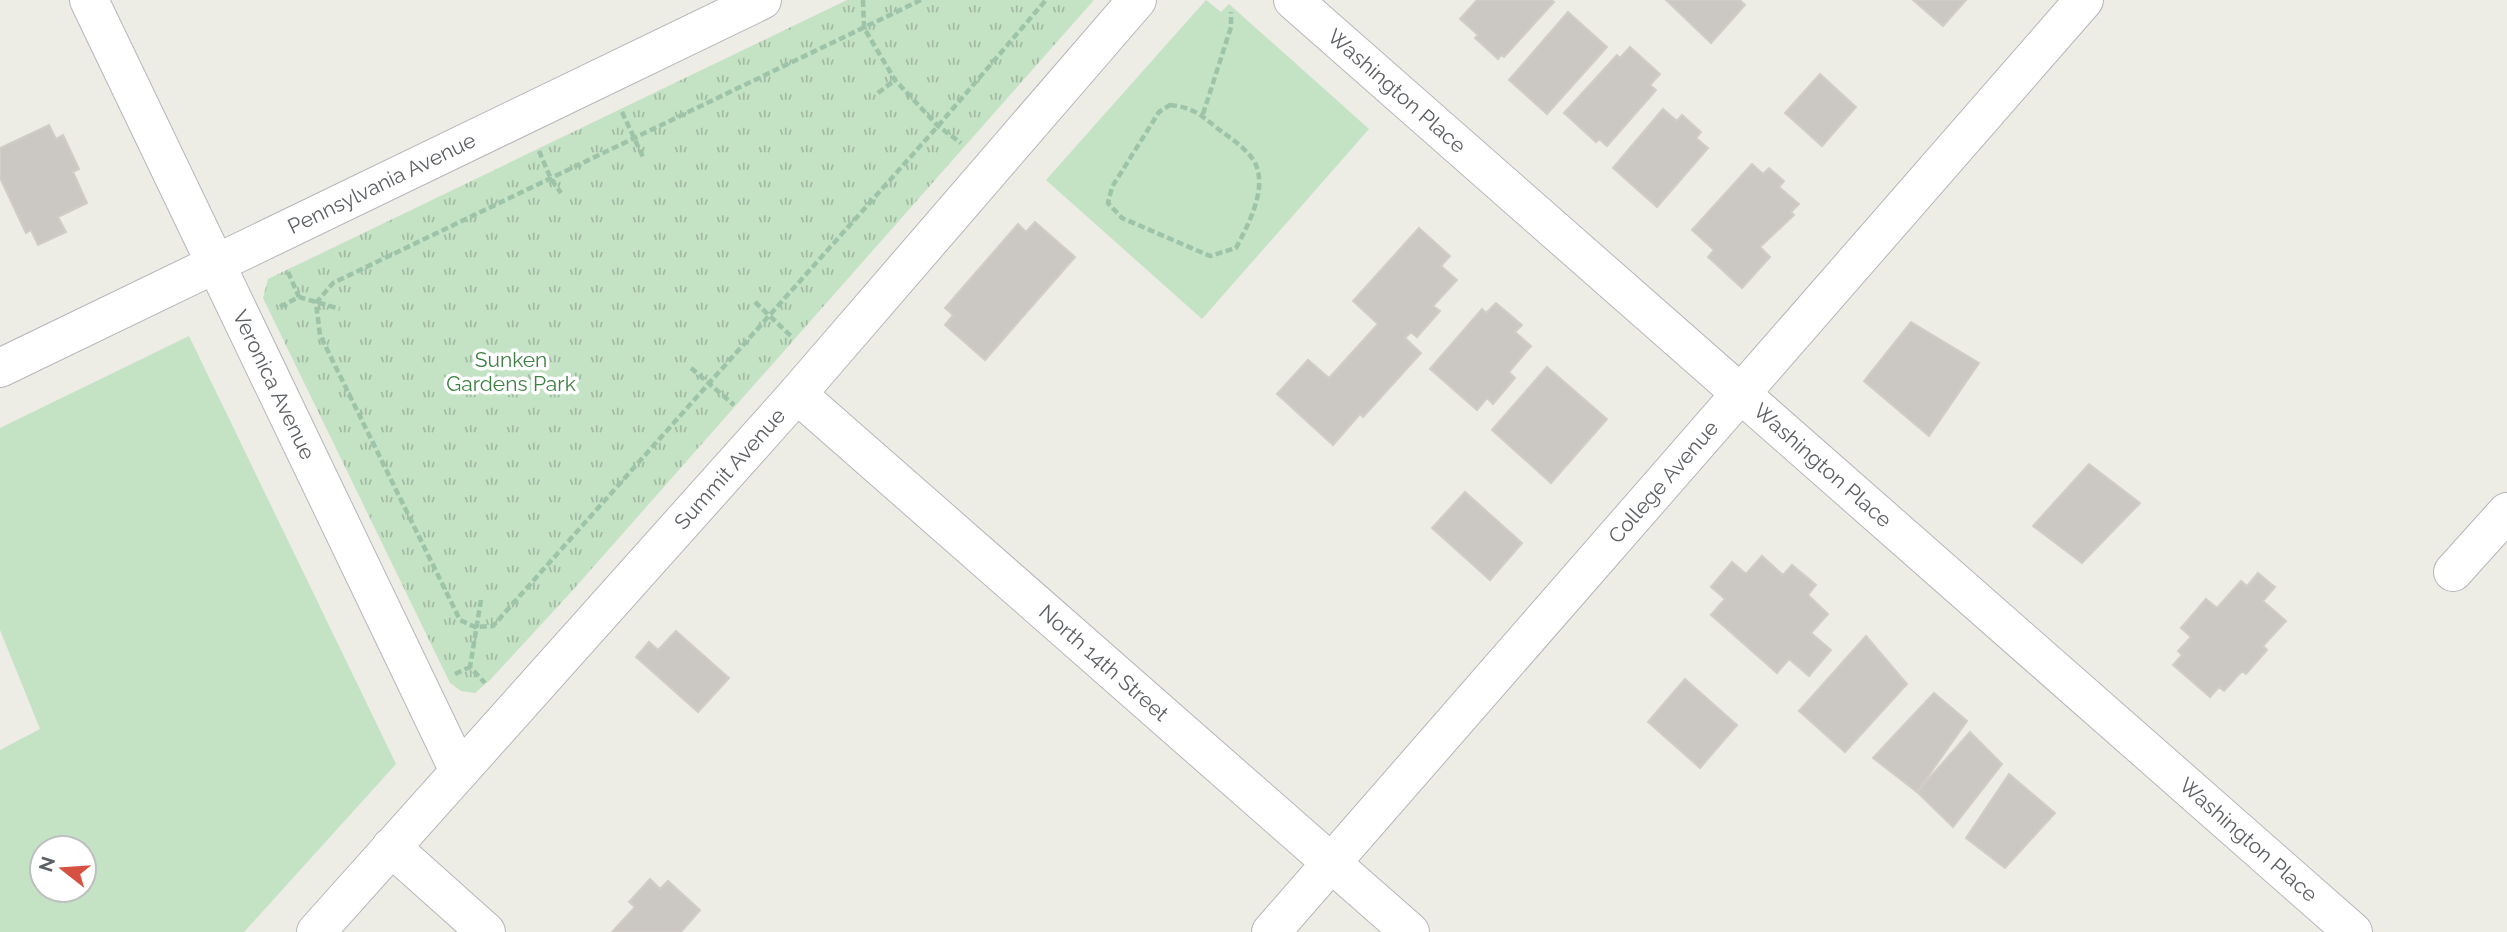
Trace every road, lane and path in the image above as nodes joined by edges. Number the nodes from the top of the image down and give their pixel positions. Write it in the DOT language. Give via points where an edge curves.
graph roads {
  1 [pos="89,0"];
  2 [pos="762,0"];
  3 [pos="863,0"];
  4 [pos="921,0"];
  5 [pos="1046,0"];
  6 [pos="1137,0"];
  7 [pos="1293,0"];
  8 [pos="2084,0"];
  9 [pos="1231,12"];
  10 [pos="864,28"];
  11 [pos="895,80"];
  12 [pos="878,93"];
  13 [pos="1203,114"];
  14 [pos="938,126"];
  15 [pos="633,139"];
  16 [pos="643,157"];
  17 [pos="551,179"];
  18 [pos="561,193"];
  19 [pos="216,264"];
  20 [pos="755,302"];
  21 [pos="316,303"];
  22 [pos="340,309"];
  23 [pos="768,316"];
  24 [pos="0,368"];
  25 [pos="691,368"];
  26 [pos="710,384"];
  27 [pos="797,394"];
  28 [pos="1741,394"];
  29 [pos="2507,512"];
  30 [pos="2453,572"];
  31 [pos="481,600"];
  32 [pos="475,627"];
  33 [pos="470,667"];
  34 [pos="459,771"];
  35 [pos="391,847"];
  36 [pos="1331,863"];
  37 [pos="316,932"];
  38 [pos="486,932"];
  39 [pos="1271,932"];
  40 [pos="1410,932"];
  41 [pos="2353,932"];
  1 -- 19 [label="street, Veronica Avenue"];
  2 -- 19 [label="street, Pennsylvania Avenue"];
  3 -- 10 [label="path"];
  4 -- 10 [label="path"];
  5 -- 14 [label="path"];
  6 -- 27 [label="street, Summit Avenue"];
  7 -- 28 [label="street, Washington Place"];
  8 -- 28 [label="street, College Avenue"];
  9 -- 13 [label="path" via="1231,27"];
  10 -- 11 [label="path"];
  10 -- 15 [label="path"];
  11 -- 12 [label="path"];
  11 -- 14 [label="path"];
  13 -- 13 [label="path" via="1187,106 1170,105 1158,112 1112,187 1108,203 1122,218 1210,256 1236,248 1253,216 1259,179 1255,162"];
  14 -- 23 [label="path"];
  15 -- 16 [label="path"];
  15 -- 17 [label="path"];
  17 -- 18 [label="path"];
  17 -- 21 [label="path" via="333,283"];
  19 -- 24 [label="street, Pennsylvania Avenue"];
  19 -- 34 [label="street, Veronica Avenue"];
  20 -- 23 [label="path"];
  21 -- 22 [label="path"];
  21 -- 32 [label="path" via="320,335 460,621"];
  23 -- 26 [label="path"];
  25 -- 26 [label="path"];
  26 -- 32 [label="path" via="493,626"];
  27 -- 34 [label="street, Summit Avenue"];
  27 -- 36 [label="street, North 14th Street"];
  28 -- 36 [label="street, College Avenue"];
  28 -- 41 [label="street, Washington Place"];
  29 -- 30 [label="street"];
  31 -- 32 [label="path"];
  32 -- 33 [label="path"];
  34 -- 35 [label="street, Summit Avenue"];
  35 -- 37 [label="street, Summit Avenue"];
  35 -- 38 [label="street"];
  36 -- 39 [label="street, College Avenue"];
  36 -- 40 [label="street, North 14th Street"];
}
